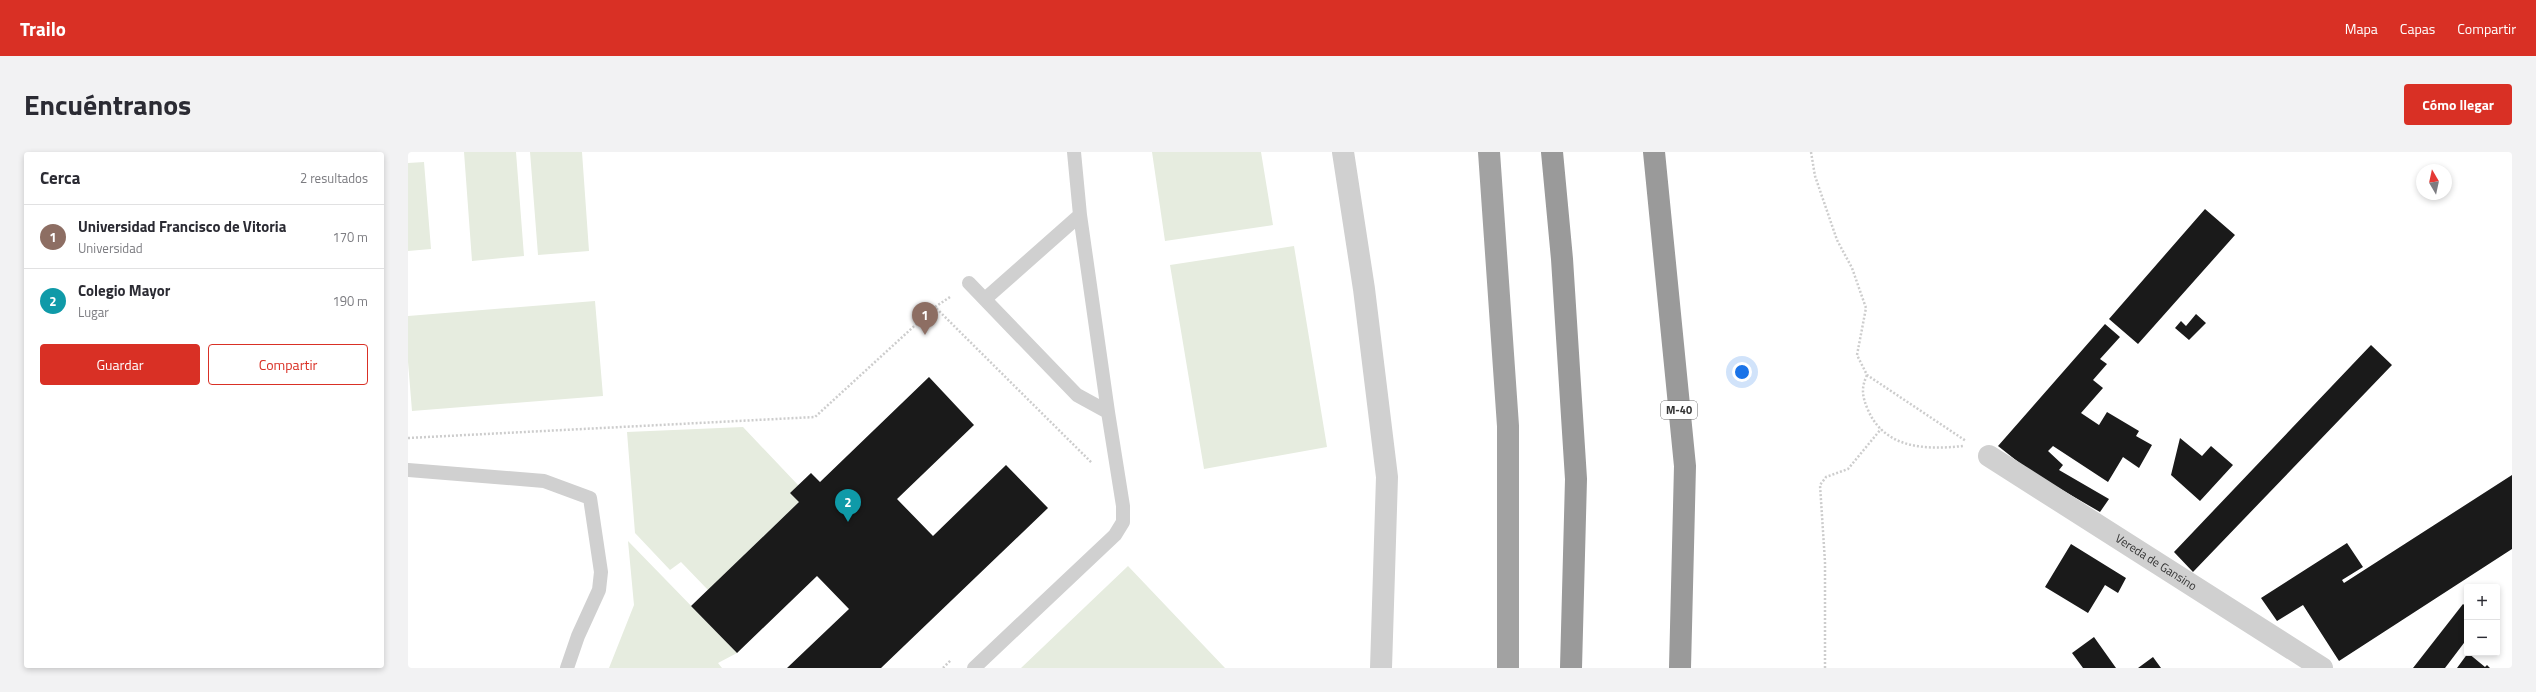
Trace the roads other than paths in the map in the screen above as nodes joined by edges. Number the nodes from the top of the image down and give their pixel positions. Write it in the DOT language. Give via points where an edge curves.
graph roads {
  1 [pos="1074,152"];
  2 [pos="1343,152"];
  3 [pos="1489,152"];
  4 [pos="1552,152"];
  5 [pos="1654,152"];
  6 [pos="1080,215"];
  7 [pos="969,283"];
  8 [pos="985,299"];
  9 [pos="1108,412"];
  10 [pos="1989,456"];
  11 [pos="408,470"];
  12 [pos="567,668"];
  13 [pos="974,668"];
  14 [pos="1381,668"];
  15 [pos="1508,668"];
  16 [pos="1571,668"];
  17 [pos="1680,668"];
  18 [pos="2322,668"];
  1 -- 6 [label="lane"];
  2 -- 14 [label="street" via="1364,289 1387,477"];
  3 -- 15 [label="highway" via="1508,426"];
  4 -- 16 [label="highway" via="1562,259 1576,480"];
  5 -- 17 [label="highway, M-40" via="1685,466"];
  6 -- 8 [label="lane"];
  6 -- 9 [label="lane"];
  7 -- 8 [label="lane"];
  8 -- 9 [label="lane" via="1077,395"];
  9 -- 13 [label="lane" via="1123,506 1123,522 1116,535"];
  10 -- 18 [label="street, Vereda de Gansino"];
  11 -- 12 [label="lane" via="544,481 590,498 601,572 599,590"];
}
